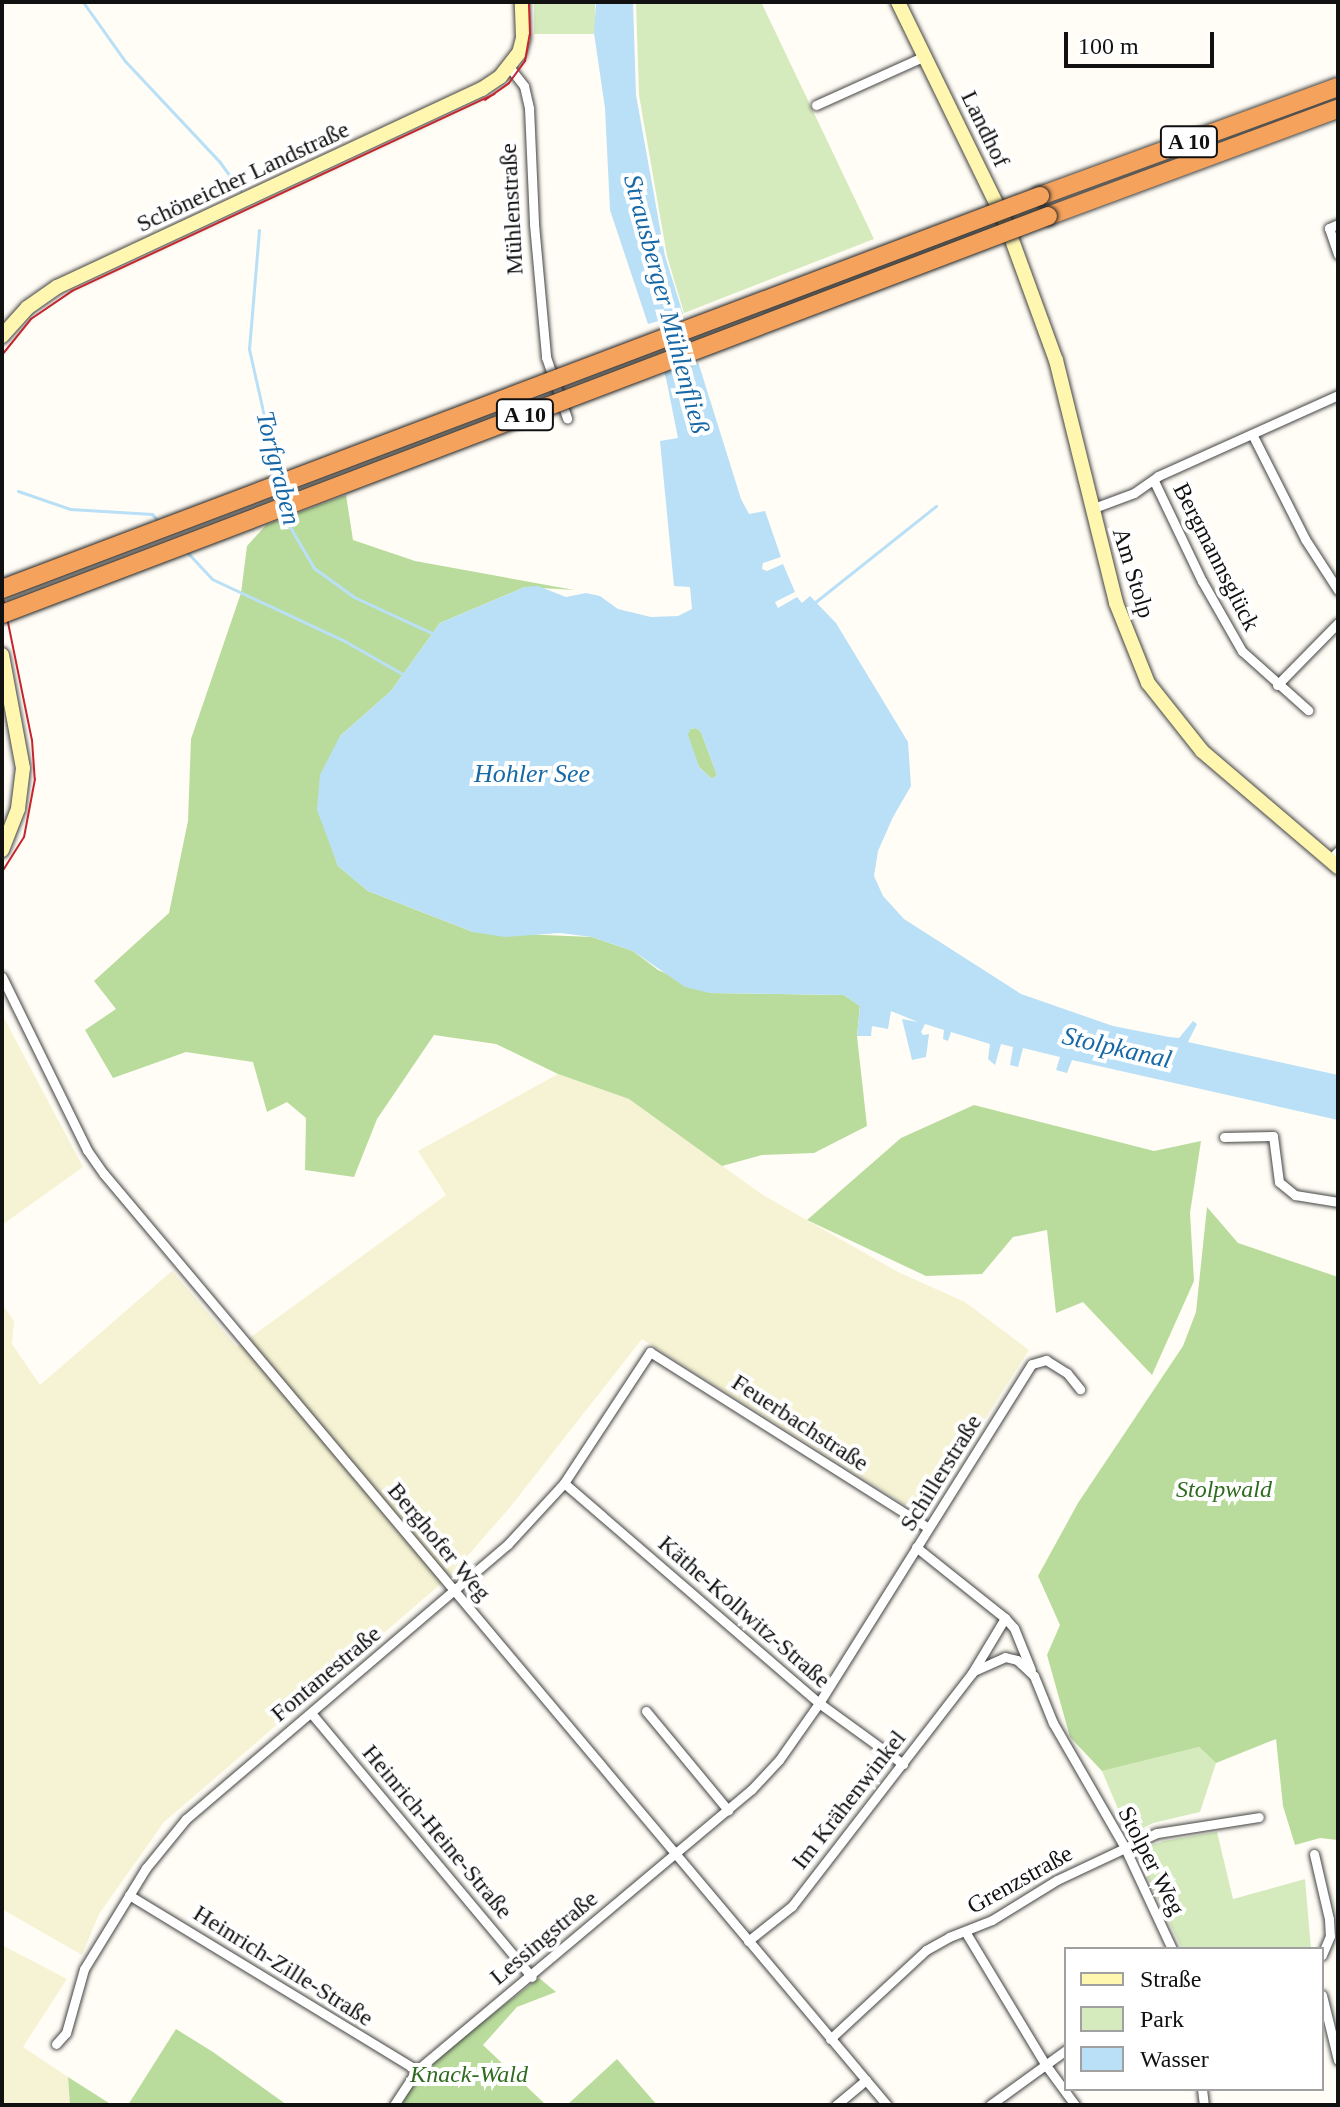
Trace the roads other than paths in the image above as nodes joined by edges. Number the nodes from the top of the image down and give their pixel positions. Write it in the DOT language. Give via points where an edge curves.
graph roads {
  1 [pos="522,2"];
  2 [pos="898,2"];
  3 [pos="925,56"];
  4 [pos="510,68"];
  5 [pos="1338,87"];
  6 [pos="816,105"];
  7 [pos="1338,109"];
  8 [pos="1005,221"];
  9 [pos="1338,224"];
  10 [pos="1338,254"];
  11 [pos="2,336"];
  12 [pos="1338,395"];
  13 [pos="567,418"];
  14 [pos="1252,434"];
  15 [pos="1154,481"];
  16 [pos="1091,509"];
  17 [pos="2,589"];
  18 [pos="1338,590"];
  19 [pos="2,614"];
  20 [pos="1338,623"];
  21 [pos="2,655"];
  22 [pos="1277,685"];
  23 [pos="1308,710"];
  24 [pos="2,850"];
  25 [pos="1335,859"];
  26 [pos="2,977"];
  27 [pos="1224,1137"];
  28 [pos="1338,1202"];
  29 [pos="650,1352"];
  30 [pos="1080,1389"];
  31 [pos="564,1483"];
  32 [pos="928,1528"];
  33 [pos="916,1547"];
  34 [pos="455,1592"];
  35 [pos="1005,1618"];
  36 [pos="972,1673"];
  37 [pos="1034,1676"];
  38 [pos="819,1703"];
  39 [pos="646,1711"];
  40 [pos="311,1713"];
  41 [pos="903,1764"];
  42 [pos="728,1810"];
  43 [pos="1259,1817"];
  44 [pos="1124,1846"];
  45 [pos="1314,1854"];
  46 [pos="675,1855"];
  47 [pos="129,1895"];
  48 [pos="966,1933"];
  49 [pos="748,1941"];
  50 [pos="1171,1947"];
  51 [pos="1324,1950"];
  52 [pos="532,1977"];
  53 [pos="1324,2003"];
  54 [pos="830,2039"];
  55 [pos="56,2044"];
  56 [pos="1064,2051"];
  57 [pos="1338,2060"];
  58 [pos="1045,2064"];
  59 [pos="417,2070"];
  60 [pos="866,2080"];
  61 [pos="1064,2090"];
  62 [pos="394,2105"];
  63 [pos="836,2105"];
  64 [pos="887,2105"];
  65 [pos="990,2105"];
  1 -- 4 [label="main road" via="522,43"];
  2 -- 3 [label="main road, Landhof"];
  3 -- 6 [label="street"];
  3 -- 8 [label="main road, Landhof"];
  4 -- 11 [label="main road, Schöneicher Landstraße" via="482,89 57,287 27,308"];
  4 -- 13 [label="street, Mühlenstraße" via="524,86 529,108 546,357"];
  5 -- 17 [label="highway, A 10, bridge"];
  7 -- 19 [label="highway, A 10, bridge"];
  8 -- 16 [label="main road, Am Stolp" via="1056,360"];
  9 -- 10 [label="street" via="1329,228"];
  12 -- 14 [label="street, Bergmannsglück"];
  14 -- 15 [label="street, Bergmannsglück"];
  14 -- 18 [label="street" via="1305,539"];
  15 -- 16 [label="street, Bergmannsglück"];
  15 -- 22 [label="street, Bergmannsglück" via="1242,651"];
  16 -- 25 [label="main road, Am Stolp" via="1116,603 1148,683 1202,751"];
  20 -- 22 [label="street"];
  21 -- 24 [label="main road" via="23,778"];
  22 -- 23 [label="street, Bergmannsglück"];
  26 -- 34 [label="street, Berghofer Weg" via="93,1160"];
  27 -- 28 [label="street" via="1273,1136 1279,1182 1295,1195"];
  29 -- 31 [label="street, Fontanestraße"];
  29 -- 32 [label="street, Feuerbachstraße"];
  30 -- 32 [label="street, Schillerstraße" via="1046,1360 1032,1364"];
  31 -- 34 [label="street, Fontanestraße"];
  31 -- 38 [label="street, Käthe-Kollwitz-Straße"];
  32 -- 33 [label="street, Schillerstraße"];
  33 -- 35 [label="street, Schillerstraße"];
  33 -- 38 [label="street, Lessingstraße"];
  34 -- 40 [label="street, Fontanestraße"];
  34 -- 46 [label="street, Berghofer Weg"];
  35 -- 36 [label="street, Im Krähenwinkel"];
  35 -- 37 [label="street"];
  36 -- 37 [label="street" via="1005,1657 1017,1660"];
  36 -- 41 [label="street, Im Krähenwinkel"];
  37 -- 44 [label="street, Stolper Weg" via="1053,1723"];
  38 -- 41 [label="street, Käthe-Kollwitz-Straße"];
  38 -- 42 [label="street, Lessingstraße" via="779,1760"];
  39 -- 42 [label="street"];
  40 -- 47 [label="street, Fontanestraße" via="186,1819"];
  40 -- 52 [label="street, Heinrich-Heine-Straße"];
  41 -- 49 [label="street, Im Krähenwinkel" via="792,1906"];
  42 -- 46 [label="street, Lessingstraße"];
  43 -- 44 [label="street, Grenzstraße" via="1157,1833"];
  44 -- 48 [label="street, Grenzstraße"];
  44 -- 50 [label="street, Stolper Weg"];
  45 -- 51 [label="street" via="1329,1919"];
  46 -- 49 [label="street, Berghofer Weg"];
  46 -- 52 [label="street, Lessingstraße"];
  47 -- 55 [label="street, Fontanestraße" via="84,1969 66,2033"];
  47 -- 59 [label="street, Heinrich-Zille-Straße"];
  48 -- 54 [label="street, Grenzstraße" via="926,1950"];
  48 -- 58 [label="street"];
  49 -- 54 [label="street, Berghofer Weg"];
  52 -- 59 [label="street, Lessingstraße"];
  53 -- 57 [label="street"];
  54 -- 60 [label="street, Berghofer Weg"];
  56 -- 58 [label="street"];
  58 -- 61 [label="street"];
  58 -- 65 [label="street"];
  59 -- 62 [label="street, Lessingstraße"];
  60 -- 63 [label="street"];
  60 -- 64 [label="street, Berghofer Weg"];
}
